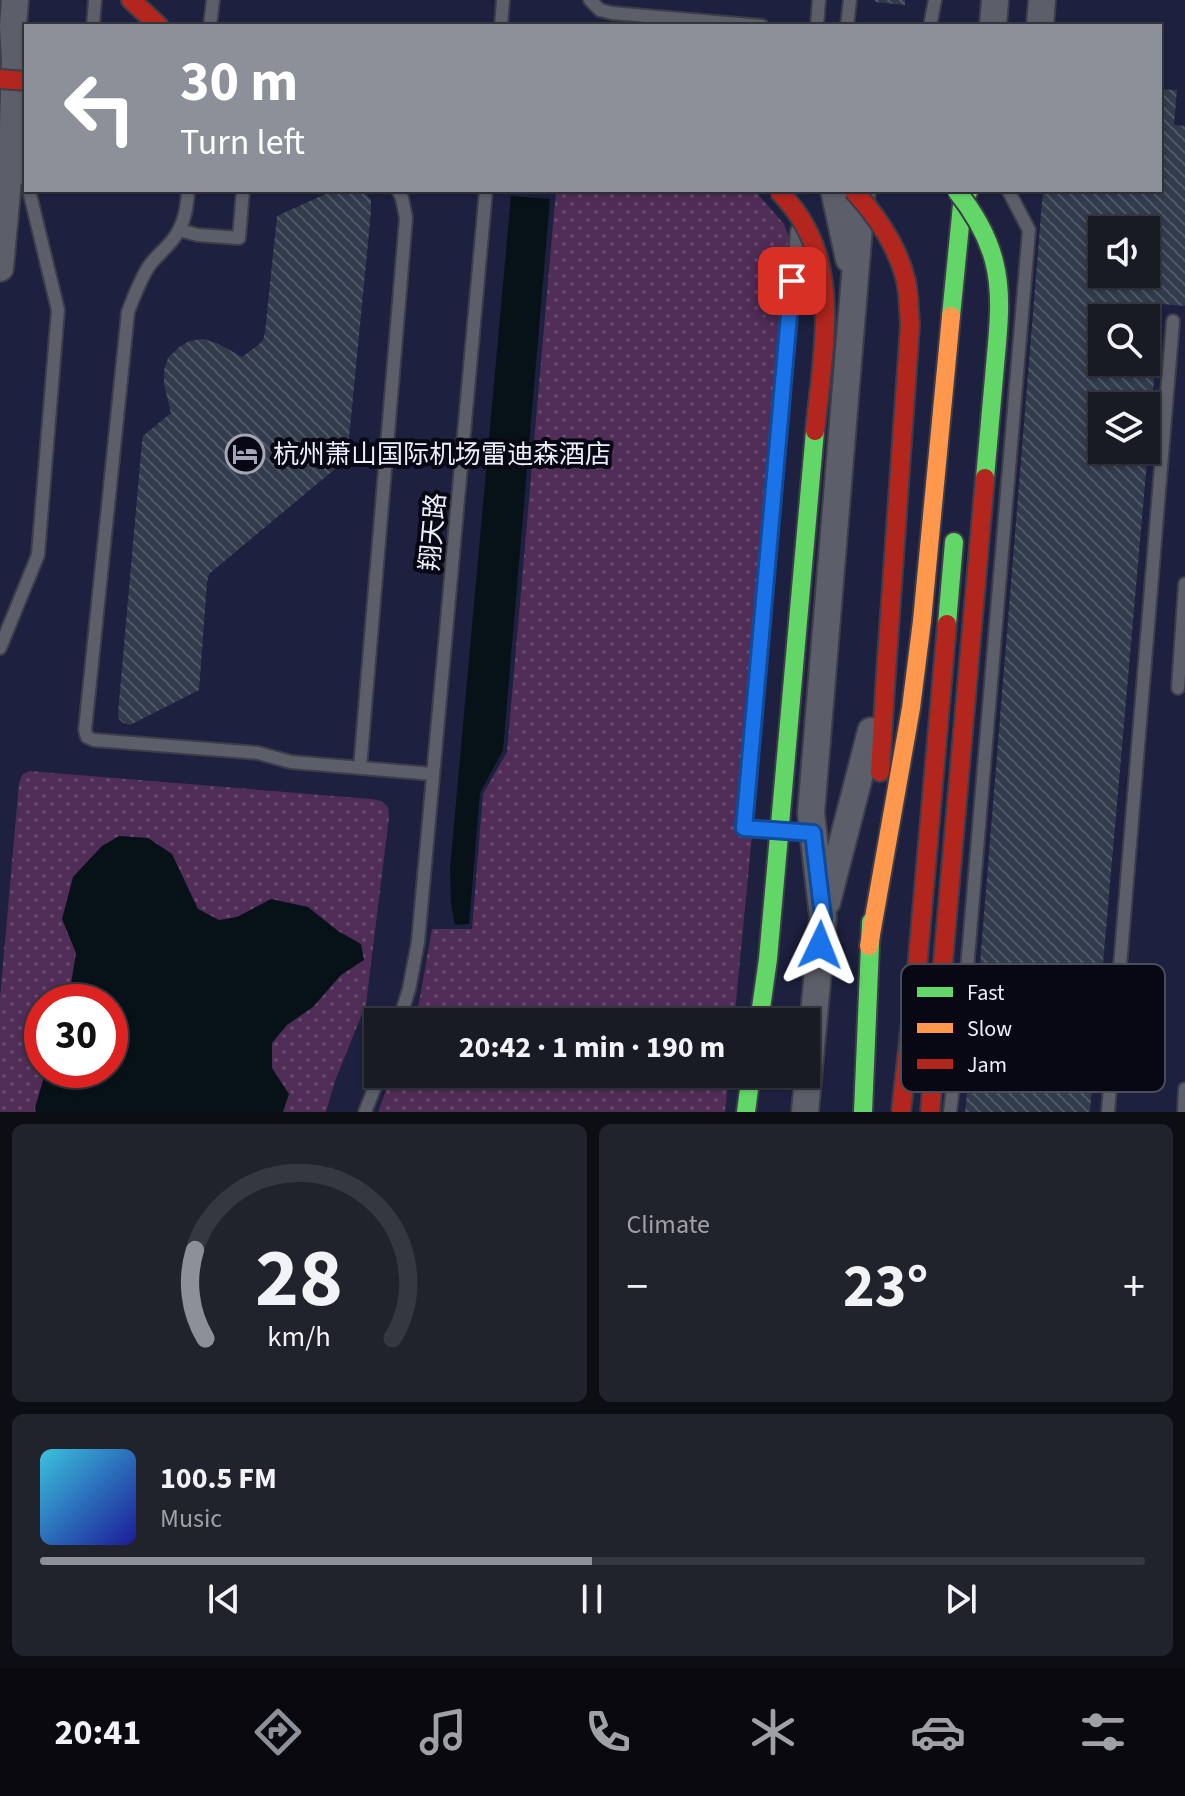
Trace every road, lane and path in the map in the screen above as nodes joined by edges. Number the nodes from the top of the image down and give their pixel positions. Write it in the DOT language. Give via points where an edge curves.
graph roads {
  1 [pos="95,0"];
  2 [pos="131,0"];
  3 [pos="213,0"];
  4 [pos="503,0"];
  5 [pos="590,0"];
  6 [pos="819,0"];
  7 [pos="850,0"];
  8 [pos="935,0"];
  9 [pos="995,0"];
  10 [pos="1042,0"];
  11 [pos="14,19"];
  12 [pos="93,24"];
  13 [pos="157,24"];
  14 [pos="210,24"];
  15 [pos="501,24"];
  16 [pos="723,24"];
  17 [pos="817,24"];
  18 [pos="847,24"];
  19 [pos="930,24"];
  20 [pos="993,24"];
  21 [pos="1040,24"];
  22 [pos="13,69"];
  23 [pos="19,119"];
  24 [pos="24,163"];
  25 [pos="29,192"];
  26 [pos="188,192"];
  27 [pos="243,192"];
  28 [pos="399,192"];
  29 [pos="486,192"];
  30 [pos="780,192"];
  31 [pos="801,192"];
  32 [pos="834,192"];
  33 [pos="855,192"];
  34 [pos="863,192"];
  35 [pos="958,192"];
  36 [pos="968,192"];
  37 [pos="984,192"];
  38 [pos="1009,192"];
  39 [pos="179,230"];
  40 [pos="0,268"];
  41 [pos="977,268"];
  42 [pos="854,295"];
  43 [pos="1173,321"];
  44 [pos="955,531"];
  45 [pos="1185,584"];
  46 [pos="0,648"];
  47 [pos="886,673"];
  48 [pos="1178,688"];
  49 [pos="360,768"];
  50 [pos="433,774"];
  51 [pos="813,833"];
  52 [pos="823,917"];
  53 [pos="869,946"];
  54 [pos="917,964"];
  55 [pos="943,964"];
  56 [pos="967,964"];
  57 [pos="1120,964"];
  58 [pos="403,1008"];
  59 [pos="761,1008"];
  60 [pos="374,1088"];
  61 [pos="749,1088"];
  62 [pos="1185,1089"];
  63 [pos="903,1092"];
  64 [pos="932,1092"];
  65 [pos="952,1092"];
  66 [pos="1110,1092"];
  67 [pos="365,1112"];
  68 [pos="746,1112"];
  69 [pos="805,1112"];
  70 [pos="863,1112"];
  71 [pos="901,1112"];
  72 [pos="930,1112"];
  73 [pos="950,1112"];
  74 [pos="1108,1112"];
  75 [pos="1184,1112"];
  1 -- 12 [label="lane"];
  2 -- 13 [label="main road"];
  3 -- 14 [label="lane"];
  4 -- 15 [label="lane"];
  5 -- 16 [label="lane" via="612,13"];
  6 -- 17 [label="lane"];
  7 -- 18 [label="lane"];
  8 -- 19 [label="lane"];
  9 -- 20 [label="street"];
  10 -- 21 [label="street"];
  11 -- 22 [label="street"];
  22 -- 23 [label="street"];
  23 -- 24 [label="lane"];
  23 -- 40 [label="street"];
  25 -- 46 [label="lane" via="58,310 38,555"];
  26 -- 39 [label="lane"];
  27 -- 39 [label="lane" via="239,238"];
  28 -- 49 [label="lane" via="406,218"];
  29 -- 50 [label="lane, 翔天路"];
  30 -- 59 [label="main road, bridge" via="813,238 823,269 826,310"];
  31 -- 51 [label="lane" via="744,828"];
  32 -- 42 [label="street"];
  33 -- 47 [label="main road, bridge" via="887,237 905,276 910,325"];
  34 -- 42 [label="street"];
  35 -- 55 [label="main road, bridge" via="988,242 997,276 999,320"];
  36 -- 53 [label="main road" via="962,205 911,708"];
  37 -- 41 [label="main road"];
  38 -- 56 [label="lane" via="1029,230"];
  39 -- 49 [label="lane" via="151,264 128,312 87,737"];
  42 -- 51 [label="street"];
  43 -- 57 [label="lane"];
  44 -- 54 [label="main road, bridge"];
  45 -- 48 [label="lane"];
  47 -- 52 [label="street"];
  47 -- 53 [label="main road"];
  49 -- 50 [label="lane"];
  50 -- 58 [label="lane, 翔天路" via="418,942"];
  51 -- 52 [label="street"];
  52 -- 69 [label="street"];
  53 -- 70 [label="main road"];
  60 -- 67 [label="lane"];
  61 -- 68 [label="main road"];
  62 -- 75 [label="lane"];
  63 -- 71 [label="main road, bridge"];
  64 -- 72 [label="main road, bridge"];
  65 -- 73 [label="lane"];
  66 -- 74 [label="lane"];
}
